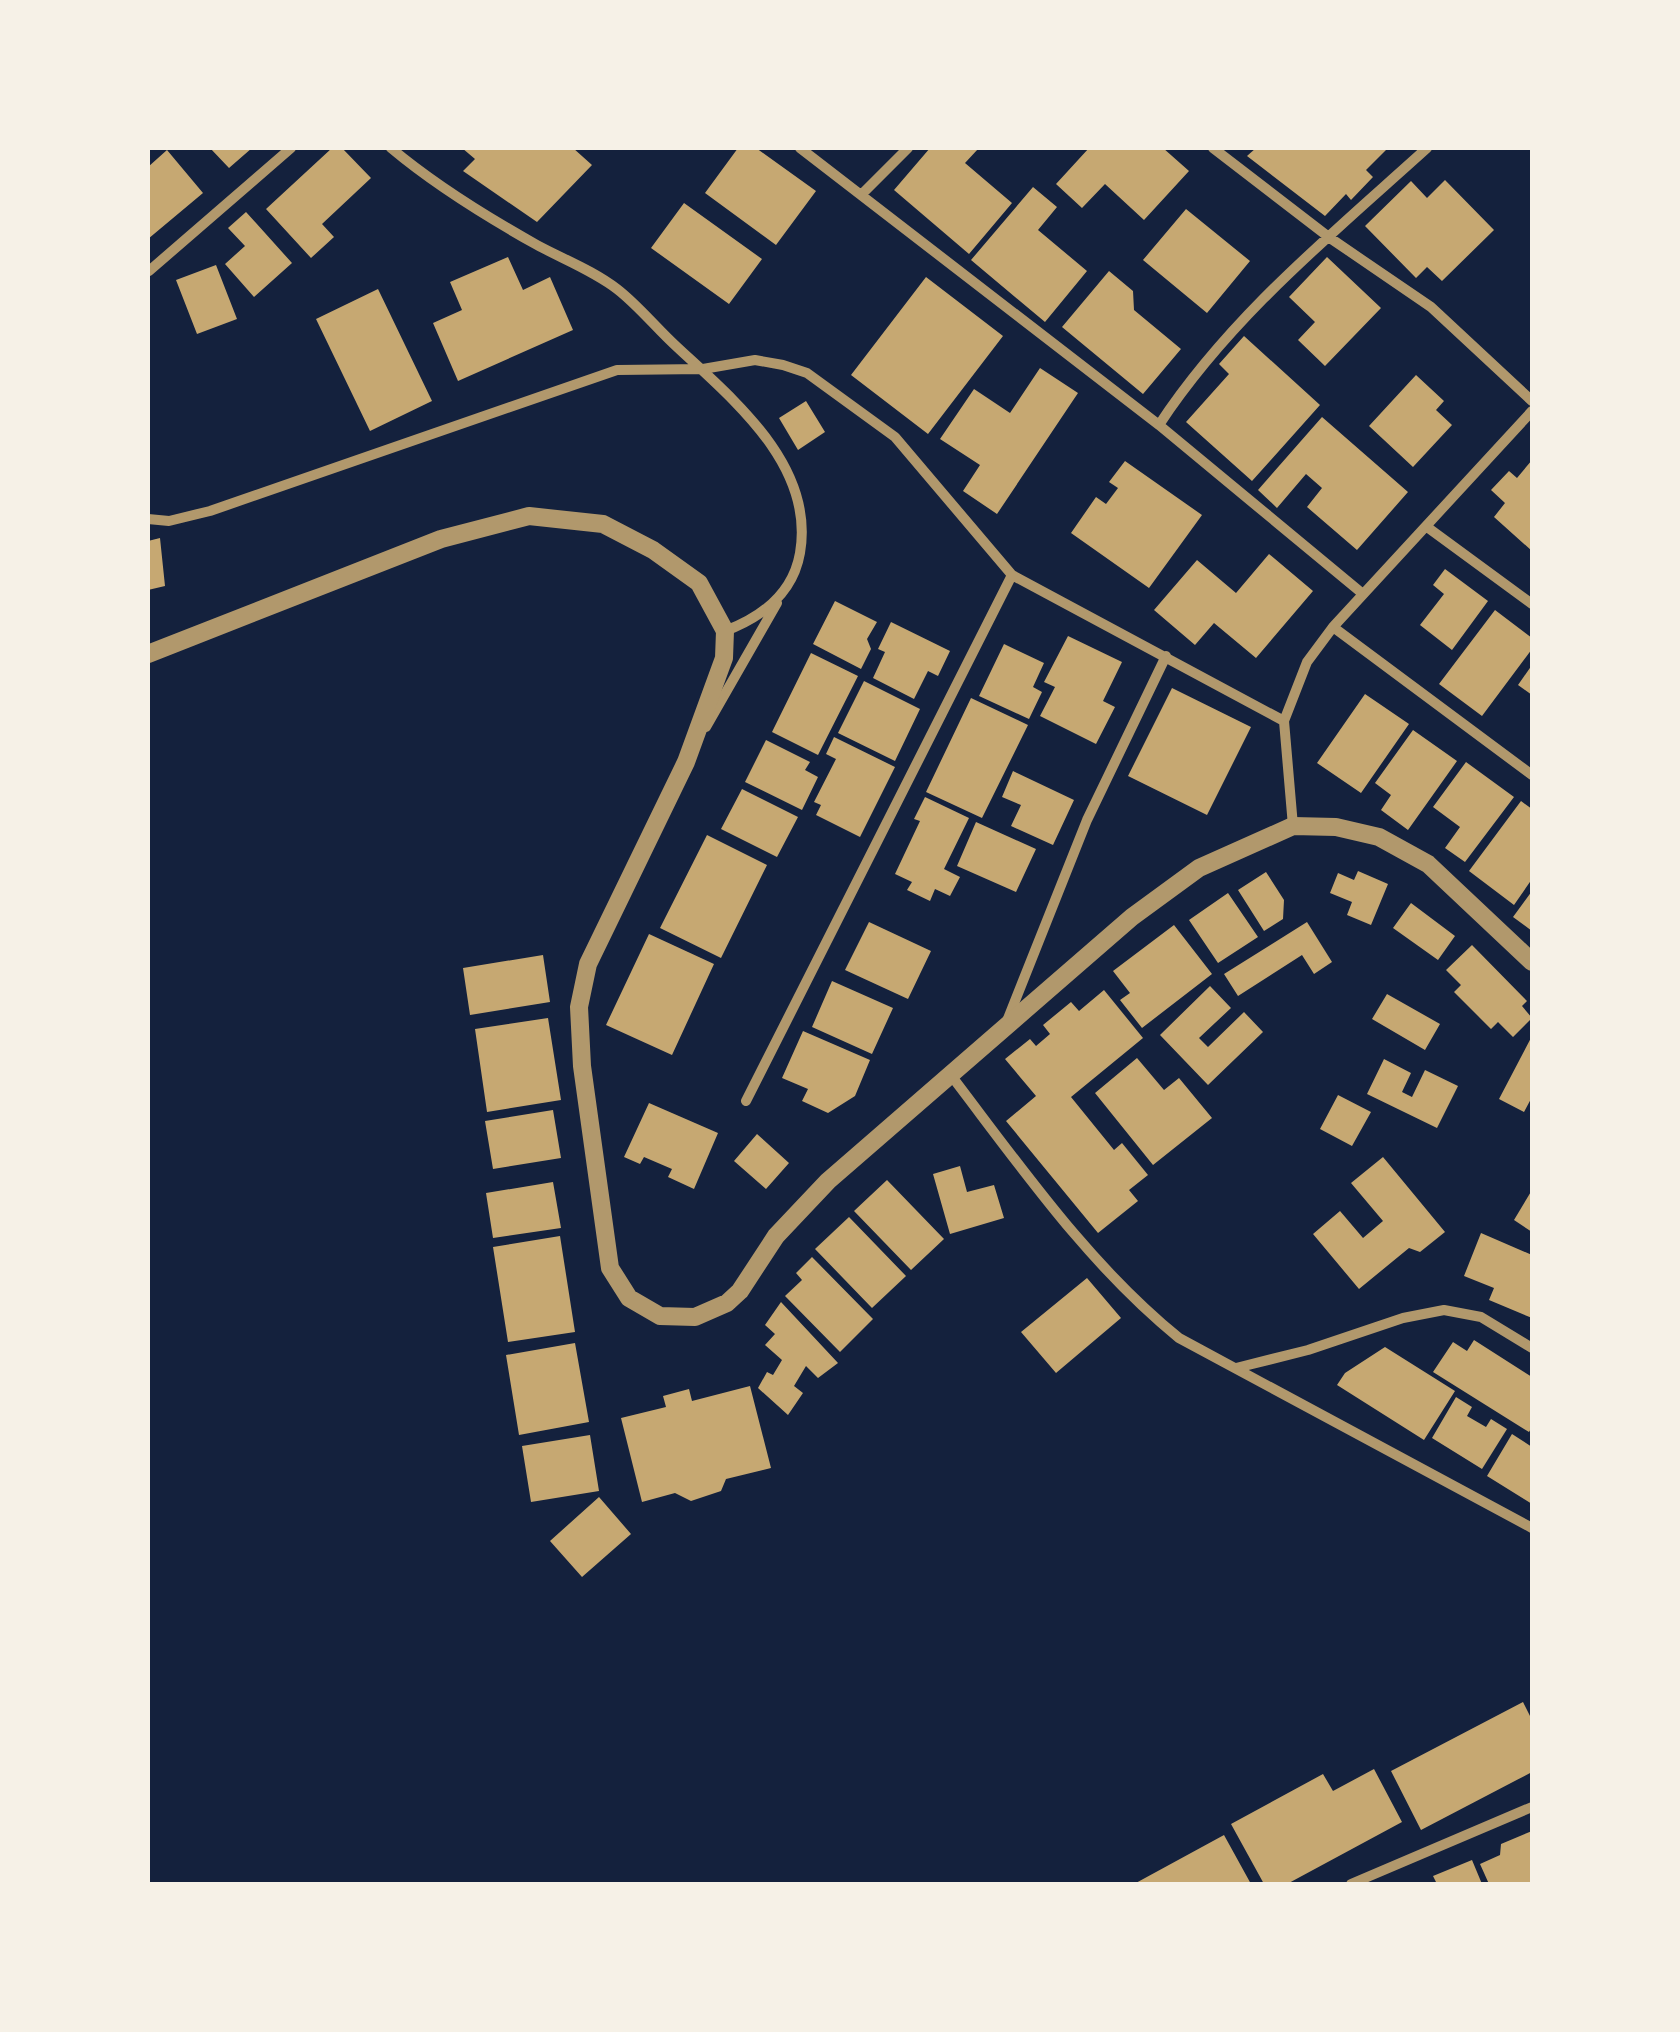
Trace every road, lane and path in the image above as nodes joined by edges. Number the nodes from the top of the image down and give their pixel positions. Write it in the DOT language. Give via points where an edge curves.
graph roads {
  1 [pos="292,148"];
  2 [pos="392,148"];
  3 [pos="800,148"];
  4 [pos="908,148"];
  5 [pos="1213,148"];
  6 [pos="1427,148"];
  7 [pos="861,196"];
  8 [pos="1330,238"];
  9 [pos="149,271"];
  10 [pos="703,368"];
  11 [pos="1532,401"];
  12 [pos="1532,411"];
  13 [pos="1159,425"];
  14 [pos="148,520"];
  15 [pos="1428,527"];
  16 [pos="1012,575"];
  17 [pos="1363,594"];
  18 [pos="781,596"];
  19 [pos="1532,604"];
  20 [pos="1333,627"];
  21 [pos="724,631"];
  22 [pos="148,654"];
  23 [pos="1166,656"];
  24 [pos="1284,720"];
  25 [pos="686,762"];
  26 [pos="1532,775"];
  27 [pos="1294,826"];
  28 [pos="1532,962"];
  29 [pos="1006,1023"];
  30 [pos="950,1074"];
  31 [pos="746,1102"];
  32 [pos="1532,1348"];
  33 [pos="1236,1368"];
  34 [pos="1532,1528"];
  35 [pos="1532,1807"];
  36 [pos="1351,1884"];
  1 -- 9 [label="street"];
  2 -- 10 [label="street" via="523,237 616,289"];
  3 -- 7 [label="street"];
  4 -- 7 [label="street"];
  5 -- 8 [label="street"];
  6 -- 8 [label="street"];
  7 -- 13 [label="street"];
  8 -- 11 [label="street" via="1431,307"];
  8 -- 13 [label="street" via="1237,324"];
  10 -- 14 [label="street" via="617,370 210,511"];
  10 -- 16 [label="street" via="754,360 783,365 854,404 895,437"];
  10 -- 18 [label="street" via="743,408 790,473 804,530 796,572"];
  12 -- 15 [label="street"];
  13 -- 17 [label="street"];
  15 -- 17 [label="street"];
  15 -- 19 [label="street"];
  16 -- 23 [label="street"];
  16 -- 31 [label="street"];
  17 -- 20 [label="street"];
  18 -- 21 [label="street"];
  18 -- 25 [label="street"];
  20 -- 24 [label="street" via="1306,662"];
  20 -- 26 [label="street"];
  21 -- 22 [label="street" via="699,583 653,550 603,524 528,516 441,539"];
  21 -- 25 [label="street" via="724,658"];
  23 -- 24 [label="street"];
  23 -- 29 [label="street" via="1087,820"];
  24 -- 27 [label="street"];
  25 -- 30 [label="street" via="588,964 579,1007 610,1268 629,1298 677,1319 727,1303 828,1181"];
  27 -- 28 [label="street" via="1379,837 1428,864"];
  27 -- 29 [label="street" via="1199,868"];
  29 -- 30 [label="street"];
  30 -- 33 [label="street" via="1089,1255 1179,1338"];
  32 -- 33 [label="street" via="1482,1317 1444,1310"];
  33 -- 34 [label="street"];
  35 -- 36 [label="street"];
}
